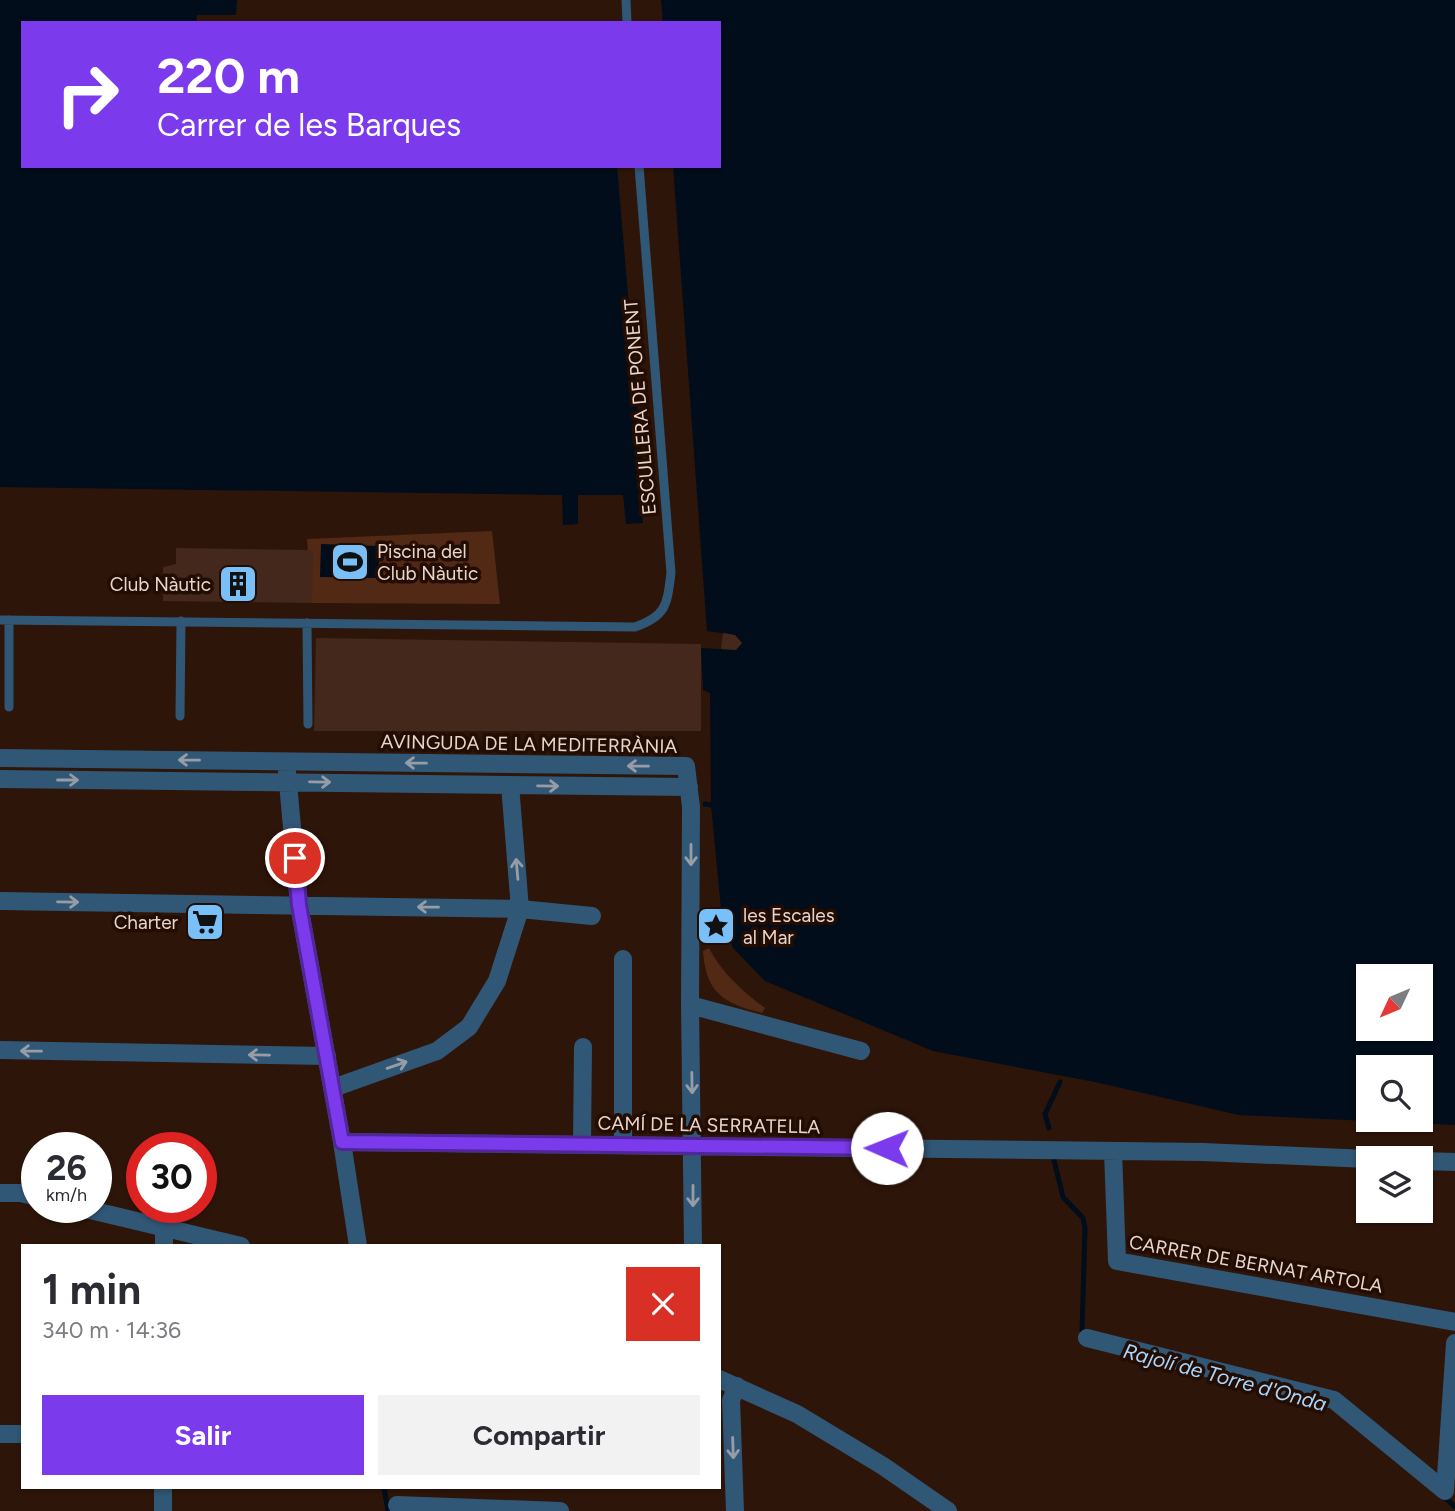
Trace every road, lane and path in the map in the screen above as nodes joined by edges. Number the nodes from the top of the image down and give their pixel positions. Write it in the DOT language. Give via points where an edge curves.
graph roads {
  1 [pos="626,0"];
  2 [pos="627,21"];
  3 [pos="639,168"];
  4 [pos="4,620"];
  5 [pos="181,621"];
  6 [pos="307,623"];
  7 [pos="9,707"];
  8 [pos="180,716"];
  9 [pos="308,724"];
  10 [pos="0,758"];
  11 [pos="286,761"];
  12 [pos="0,779"];
  13 [pos="288,782"];
  14 [pos="510,785"];
  15 [pos="689,787"];
  16 [pos="0,901"];
  17 [pos="299,905"];
  18 [pos="520,909"];
  19 [pos="592,916"];
  20 [pos="623,959"];
  21 [pos="690,1005"];
  22 [pos="583,1047"];
  23 [pos="0,1050"];
  24 [pos="861,1051"];
  25 [pos="327,1056"];
  26 [pos="333,1088"];
  27 [pos="342,1142"];
  28 [pos="582,1143"];
  29 [pos="623,1145"];
  30 [pos="693,1146"];
  31 [pos="1113,1151"];
  32 [pos="1356,1159"];
  33 [pos="1433,1161"];
  34 [pos="1455,1162"];
  35 [pos="0,1192"];
  36 [pos="21,1193"];
  37 [pos="112,1215"];
  38 [pos="164,1227"];
  39 [pos="164,1244"];
  40 [pos="234,1244"];
  41 [pos="358,1244"];
  42 [pos="693,1244"];
  43 [pos="1455,1322"];
  44 [pos="1087,1338"];
  45 [pos="1455,1343"];
  46 [pos="721,1380"];
  47 [pos="737,1386"];
  48 [pos="0,1434"];
  49 [pos="21,1434"];
  50 [pos="163,1489"];
  51 [pos="396,1501"];
  52 [pos="163,1511"];
  53 [pos="560,1511"];
  54 [pos="735,1511"];
  55 [pos="948,1511"];
  1 -- 2 [label="lane"];
  3 -- 6 [label="lane, ESCULLERA DE PONENT" via="671,573 668,600 654,621 635,627"];
  4 -- 5 [label="lane"];
  4 -- 7 [label="lane"];
  5 -- 6 [label="lane"];
  5 -- 8 [label="lane"];
  6 -- 9 [label="lane"];
  11 -- 10 [label="street, AVINGUDA DE LA MEDITERRÀNIA, one-way"];
  11 -- 13 [label="street"];
  15 -- 11 [label="street, AVINGUDA DE LA MEDITERRÀNIA, one-way" via="686,766"];
  12 -- 13 [label="street, one-way"];
  13 -- 14 [label="street, one-way"];
  13 -- 17 [label="street"];
  14 -- 15 [label="street, one-way"];
  18 -- 14 [label="street, one-way"];
  15 -- 21 [label="street, one-way"];
  16 -- 17 [label="street, one-way"];
  18 -- 17 [label="street, one-way"];
  17 -- 25 [label="street"];
  18 -- 19 [label="street"];
  26 -- 18 [label="street, one-way" via="437,1051 469,1027 497,981"];
  20 -- 29 [label="street"];
  21 -- 24 [label="street"];
  21 -- 30 [label="street, one-way"];
  22 -- 28 [label="street"];
  25 -- 23 [label="street, one-way"];
  25 -- 26 [label="street"];
  26 -- 27 [label="street"];
  27 -- 28 [label="street, CAMÍ DE LA SERRATELLA"];
  27 -- 41 [label="street"];
  28 -- 29 [label="street, CAMÍ DE LA SERRATELLA"];
  29 -- 30 [label="street, CAMÍ DE LA SERRATELLA"];
  30 -- 31 [label="street, CAMÍ DE LA SERRATELLA"];
  30 -- 42 [label="street, one-way"];
  31 -- 32 [label="street, CAMÍ DE LA SERRATELLA"];
  31 -- 43 [label="street, CARRER DE BERNAT ARTOLA" via="1117,1261"];
  33 -- 34 [label="street"];
  35 -- 36 [label="street"];
  37 -- 38 [label="street"];
  38 -- 39 [label="street"];
  38 -- 40 [label="street"];
  44 -- 45 [label="street" via="1334,1401 1445,1491"];
  46 -- 47 [label="street"];
  47 -- 54 [label="street, one-way" via="731,1400"];
  47 -- 55 [label="street" via="797,1414"];
  48 -- 49 [label="street"];
  50 -- 52 [label="street"];
  51 -- 53 [label="street"];
}
